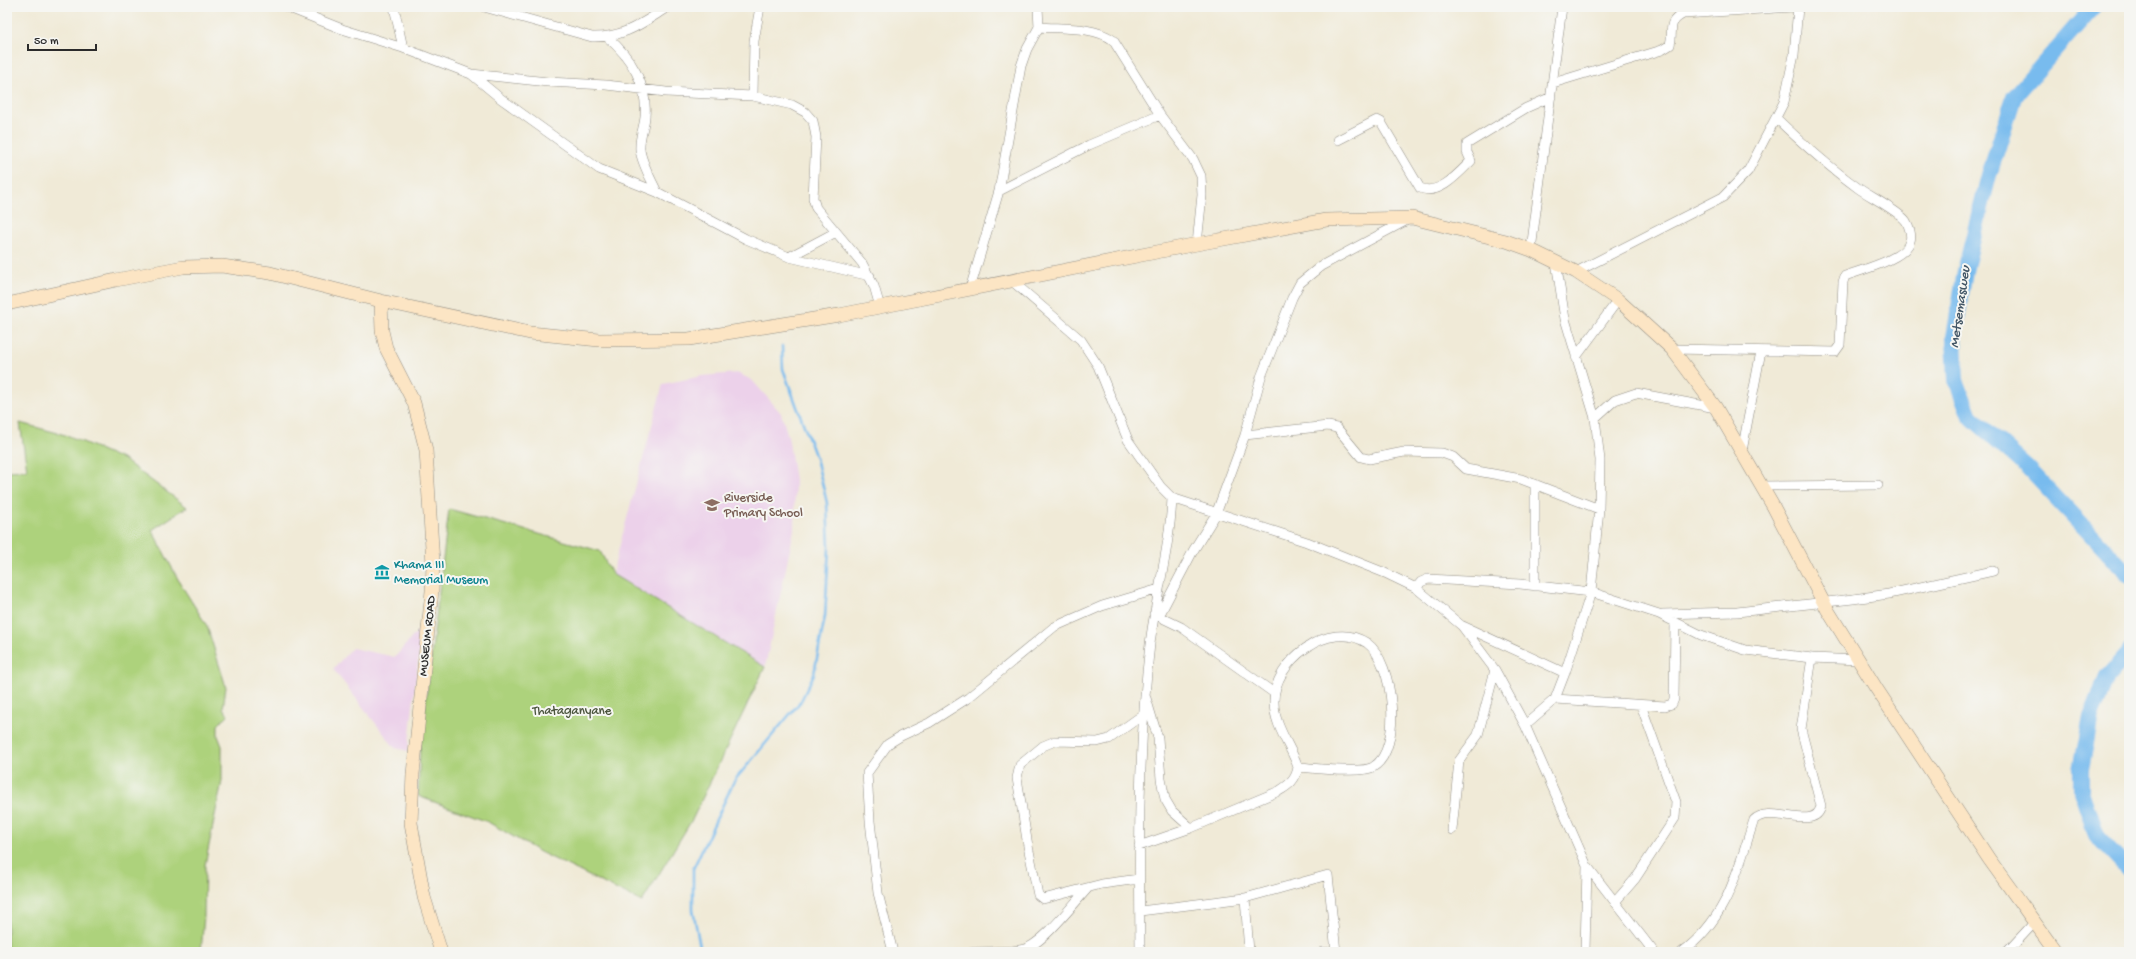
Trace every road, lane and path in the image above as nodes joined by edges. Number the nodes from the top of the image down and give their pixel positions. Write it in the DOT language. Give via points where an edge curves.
graph roads {
  1 [pos="287,7"];
  2 [pos="394,7"];
  3 [pos="484,7"];
  4 [pos="668,7"];
  5 [pos="1038,7"];
  6 [pos="1562,7"];
  7 [pos="1794,7"];
  8 [pos="1798,7"];
  9 [pos="757,8"];
  10 [pos="1699,10"];
  11 [pos="1039,27"];
  12 [pos="607,37"];
  13 [pos="403,48"];
  14 [pos="471,74"];
  15 [pos="1553,83"];
  16 [pos="644,89"];
  17 [pos="753,96"];
  18 [pos="1551,96"];
  19 [pos="1160,115"];
  20 [pos="1776,118"];
  21 [pos="1338,140"];
  22 [pos="999,190"];
  23 [pos="657,192"];
  24 [pos="1412,218"];
  25 [pos="836,232"];
  26 [pos="1196,244"];
  27 [pos="1531,250"];
  28 [pos="789,257"];
  29 [pos="1556,262"];
  30 [pos="1576,272"];
  31 [pos="870,276"];
  32 [pos="1012,281"];
  33 [pos="970,289"];
  34 [pos="1618,300"];
  35 [pos="381,301"];
  36 [pos="7,304"];
  37 [pos="880,307"];
  38 [pos="1672,349"];
  39 [pos="1760,351"];
  40 [pos="1576,357"];
  41 [pos="1716,408"];
  42 [pos="1596,418"];
  43 [pos="1245,435"];
  44 [pos="1742,451"];
  45 [pos="1535,484"];
  46 [pos="1878,485"];
  47 [pos="1762,486"];
  48 [pos="1172,498"];
  49 [pos="1599,509"];
  50 [pos="1216,514"];
  51 [pos="1993,571"];
  52 [pos="1534,586"];
  53 [pos="1416,588"];
  54 [pos="1159,590"];
  55 [pos="1591,592"];
  56 [pos="1823,602"];
  57 [pos="1659,614"];
  58 [pos="1157,615"];
  59 [pos="1675,623"];
  60 [pos="1462,626"];
  61 [pos="1812,658"];
  62 [pos="1859,660"];
  63 [pos="1495,670"];
  64 [pos="1565,673"];
  65 [pos="1274,693"];
  66 [pos="1145,696"];
  67 [pos="1555,700"];
  68 [pos="1640,705"];
  69 [pos="1144,714"];
  70 [pos="1525,725"];
  71 [pos="1298,767"];
  72 [pos="1191,828"];
  73 [pos="1452,830"];
  74 [pos="1139,846"];
  75 [pos="1587,866"];
  76 [pos="1139,879"];
  77 [pos="1088,888"];
  78 [pos="1245,898"];
  79 [pos="1615,902"];
  80 [pos="1140,911"];
  81 [pos="2034,922"];
  82 [pos="441,952"];
  83 [pos="893,952"];
  84 [pos="972,952"];
  85 [pos="1140,952"];
  86 [pos="1249,952"];
  87 [pos="1323,952"];
  88 [pos="1337,952"];
  89 [pos="1585,952"];
  90 [pos="1654,952"];
  91 [pos="1682,952"];
  92 [pos="2007,952"];
  93 [pos="2056,952"];
  1 -- 13 [label="street" via="342,29"];
  2 -- 13 [label="street"];
  3 -- 12 [label="street" via="592,37"];
  4 -- 12 [label="street" via="652,19"];
  5 -- 11 [label="street"];
  6 -- 15 [label="street"];
  7 -- 10 [label="street"];
  8 -- 20 [label="street" via="1794,55 1784,102"];
  9 -- 17 [label="street"];
  10 -- 15 [label="street" via="1675,18 1671,25 1670,45 1662,50"];
  11 -- 19 [label="street" via="1092,31 1113,40"];
  11 -- 22 [label="street" via="1021,66"];
  12 -- 16 [label="street" via="620,48"];
  13 -- 14 [label="street"];
  14 -- 16 [label="street"];
  14 -- 23 [label="street" via="599,169"];
  15 -- 18 [label="street"];
  16 -- 17 [label="street"];
  16 -- 23 [label="street" via="645,118 640,137 640,151"];
  17 -- 25 [label="street" via="792,105 805,112 813,121 816,138 813,198 816,208"];
  18 -- 21 [label="street" via="1467,144 1471,161 1437,190 1427,191 1420,188 1381,122 1377,120"];
  18 -- 27 [label="street"];
  19 -- 22 [label="street" via="1089,145"];
  19 -- 26 [label="street" via="1193,159 1201,176 1202,195"];
  20 -- 30 [label="street" via="1748,171 1723,196"];
  20 -- 39 [label="street" via="1811,152 1905,220 1911,241 1906,250 1897,256 1845,276 1838,350"];
  22 -- 33 [label="street"];
  23 -- 28 [label="street" via="746,240"];
  24 -- 26 [label="street" via="1326,220"];
  24 -- 27 [label="street" via="1470,231"];
  24 -- 43 [label="street" via="1321,266 1300,283 1261,377"];
  25 -- 28 [label="street"];
  25 -- 31 [label="street"];
  26 -- 32 [label="street"];
  27 -- 29 [label="street"];
  28 -- 31 [label="street"];
  29 -- 30 [label="street"];
  29 -- 40 [label="street" via="1565,319"];
  30 -- 34 [label="street"];
  31 -- 37 [label="street"];
  32 -- 33 [label="street"];
  32 -- 48 [label="street" via="1081,340 1098,366 1128,440 1161,488"];
  33 -- 37 [label="street"];
  34 -- 38 [label="street"];
  34 -- 40 [label="street"];
  35 -- 36 [label="street" via="270,273 222,266 183,267"];
  35 -- 37 [label="street" via="530,333 599,340 688,339"];
  35 -- 82 [label="street, MUSEUM ROAD" via="382,331 386,348 414,403 426,450 433,557 432,591 411,817 424,897"];
  38 -- 39 [label="street"];
  38 -- 41 [label="street"];
  39 -- 44 [label="street"];
  40 -- 42 [label="street"];
  41 -- 42 [label="street" via="1636,393 1615,400"];
  41 -- 44 [label="street"];
  42 -- 49 [label="street" via="1600,460"];
  43 -- 45 [label="street" via="1328,426 1337,428 1362,457 1369,459 1404,452 1442,453 1453,457 1466,469"];
  43 -- 50 [label="street"];
  44 -- 47 [label="street"];
  45 -- 49 [label="street"];
  45 -- 52 [label="street"];
  46 -- 47 [label="street"];
  47 -- 56 [label="street"];
  48 -- 50 [label="street"];
  48 -- 54 [label="street"];
  49 -- 55 [label="street"];
  50 -- 53 [label="street" via="1307,542"];
  50 -- 58 [label="street"];
  51 -- 56 [label="street" via="1889,594"];
  52 -- 53 [label="street" via="1428,579"];
  52 -- 55 [label="street"];
  53 -- 60 [label="street"];
  54 -- 58 [label="street"];
  54 -- 83 [label="street" via="1102,606 1054,627 968,698 929,723 888,744 867,773 878,893"];
  55 -- 57 [label="street"];
  55 -- 64 [label="street"];
  56 -- 57 [label="street" via="1737,612"];
  56 -- 62 [label="street"];
  57 -- 59 [label="street"];
  58 -- 65 [label="street" via="1213,649"];
  58 -- 66 [label="street"];
  59 -- 61 [label="street" via="1720,643 1745,650"];
  59 -- 68 [label="street" via="1672,704"];
  60 -- 63 [label="street"];
  60 -- 64 [label="street"];
  61 -- 62 [label="street"];
  61 -- 91 [label="street" via="1801,729 1821,806 1820,812 1807,818 1771,814 1758,816 1754,820 1733,887 1722,909"];
  62 -- 81 [label="street" via="1988,859"];
  63 -- 70 [label="street"];
  63 -- 73 [label="street" via="1478,735 1460,756"];
  64 -- 67 [label="street"];
  65 -- 71 [label="street" via="1278,723"];
  65 -- 71 [label="street" via="1280,678 1304,649 1319,640 1335,636 1352,637 1367,643 1378,654 1385,668 1391,705 1387,750 1382,762 1366,770"];
  66 -- 69 [label="street"];
  66 -- 72 [label="street" via="1158,738 1165,799 1172,811"];
  67 -- 68 [label="street"];
  67 -- 70 [label="street"];
  68 -- 79 [label="street" via="1676,802 1675,818 1636,879"];
  69 -- 74 [label="street"];
  69 -- 77 [label="street" via="1109,739 1097,742 1055,741 1043,746 1028,757 1017,771 1038,895 1048,898"];
  70 -- 75 [label="street"];
  71 -- 72 [label="street" via="1297,775 1290,784 1278,791"];
  72 -- 74 [label="street"];
  74 -- 76 [label="street"];
  75 -- 79 [label="street"];
  75 -- 89 [label="street"];
  76 -- 77 [label="street"];
  76 -- 80 [label="street"];
  77 -- 84 [label="street" via="1032,946 1023,949"];
  78 -- 80 [label="street"];
  78 -- 86 [label="street"];
  78 -- 88 [label="street" via="1328,875"];
  79 -- 90 [label="street"];
  80 -- 85 [label="street"];
  81 -- 92 [label="street"];
  81 -- 93 [label="street"];
  87 -- 88 [label="street"];
}
